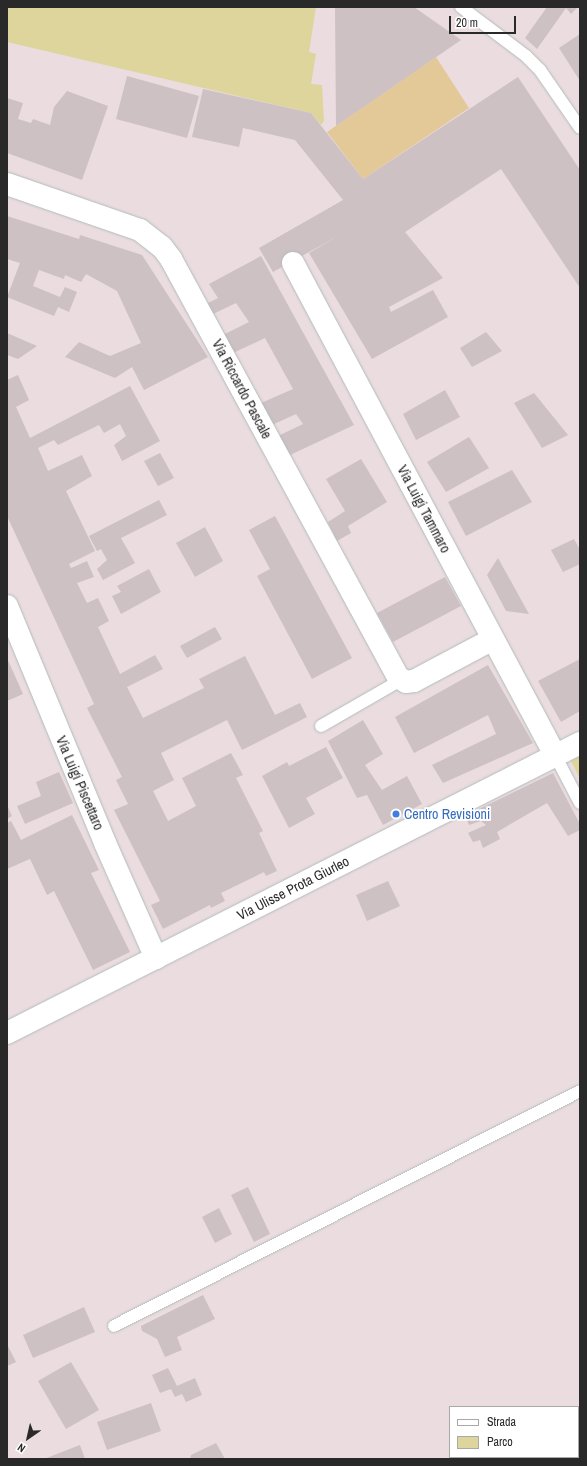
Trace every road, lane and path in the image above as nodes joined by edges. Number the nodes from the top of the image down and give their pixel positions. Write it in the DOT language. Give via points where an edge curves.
graph roads {
  1 [pos="460,7"];
  2 [pos="580,128"];
  3 [pos="7,184"];
  4 [pos="294,263"];
  5 [pos="7,606"];
  6 [pos="494,639"];
  7 [pos="401,680"];
  8 [pos="321,726"];
  9 [pos="580,743"];
  10 [pos="555,755"];
  11 [pos="580,803"];
  12 [pos="156,958"];
  13 [pos="7,1034"];
  14 [pos="580,1091"];
  15 [pos="114,1326"];
  1 -- 2 [label="lane" via="526,56 540,70"];
  3 -- 7 [label="street, Via Riccardo Pascale" via="140,230 162,247 172,259 392,670"];
  4 -- 6 [label="street, Via Luigi Tammaro"];
  5 -- 12 [label="street, Via Luigi Piscettaro" via="105,843"];
  6 -- 7 [label="street" via="414,681"];
  6 -- 10 [label="street, Via Luigi Tammaro"];
  7 -- 8 [label="lane"];
  9 -- 10 [label="street, Via Ulisse Prota Giurleo"];
  10 -- 11 [label="lane"];
  10 -- 12 [label="street, Via Ulisse Prota Giurleo"];
  12 -- 13 [label="street, Via Ulisse Prota Giurleo"];
  14 -- 15 [label="lane"];
}
